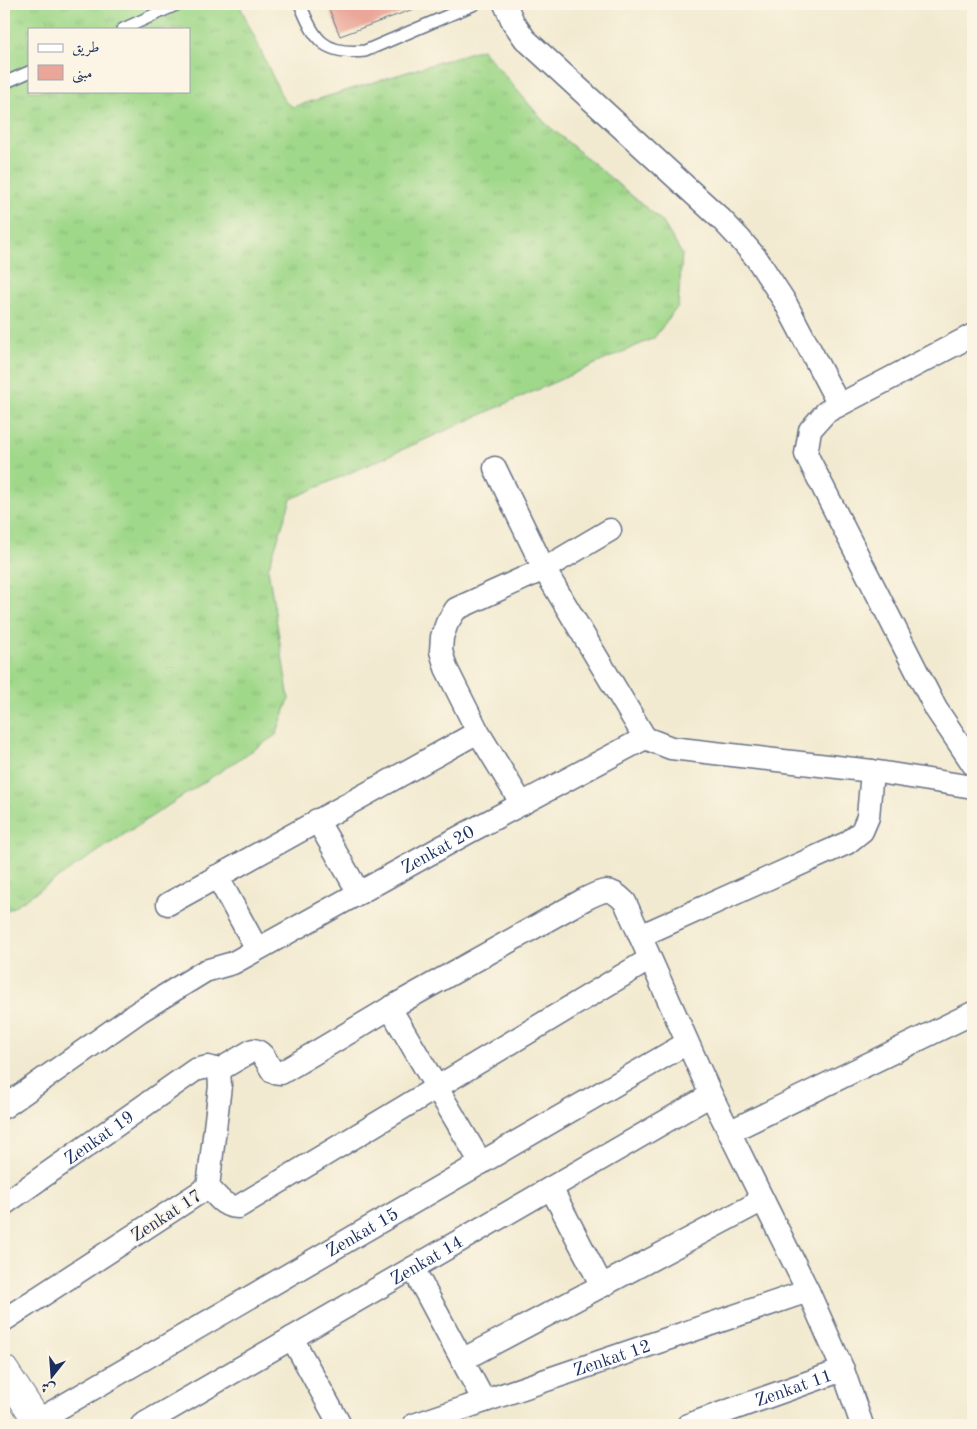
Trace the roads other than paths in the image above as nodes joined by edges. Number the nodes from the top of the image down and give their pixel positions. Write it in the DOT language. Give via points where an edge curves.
graph roads {
  1 [pos="178,4"];
  2 [pos="300,4"];
  3 [pos="475,4"];
  4 [pos="505,4"];
  5 [pos="125,28"];
  6 [pos="28,72"];
  7 [pos="4,83"];
  8 [pos="973,335"];
  9 [pos="839,405"];
  10 [pos="495,468"];
  11 [pos="610,530"];
  12 [pos="544,568"];
  13 [pos="478,732"];
  14 [pos="645,738"];
  15 [pos="973,764"];
  16 [pos="872,771"];
  17 [pos="973,787"];
  18 [pos="522,804"];
  19 [pos="317,820"];
  20 [pos="217,876"];
  21 [pos="359,893"];
  22 [pos="168,904"];
  23 [pos="640,936"];
  24 [pos="257,949"];
  25 [pos="650,959"];
  26 [pos="390,1008"];
  27 [pos="973,1013"];
  28 [pos="687,1043"];
  29 [pos="219,1070"];
  30 [pos="437,1087"];
  31 [pos="711,1095"];
  32 [pos="4,1107"];
  33 [pos="729,1132"];
  34 [pos="481,1163"];
  35 [pos="208,1187"];
  36 [pos="551,1188"];
  37 [pos="764,1200"];
  38 [pos="4,1204"];
  39 [pos="413,1268"];
  40 [pos="602,1286"];
  41 [pos="808,1291"];
  42 [pos="4,1320"];
  43 [pos="292,1338"];
  44 [pos="462,1360"];
  45 [pos="4,1370"];
  46 [pos="843,1370"];
  47 [pos="484,1401"];
  48 [pos="39,1423"];
  49 [pos="142,1425"];
  50 [pos="340,1425"];
  51 [pos="414,1425"];
  52 [pos="688,1425"];
  53 [pos="862,1425"];
  1 -- 5 [label="lane"];
  2 -- 3 [label="lane" via="315,36 329,47 347,53 365,51"];
  4 -- 9 [label="street" via="525,39 721,219 757,259 786,302"];
  6 -- 7 [label="lane"];
  8 -- 9 [label="street"];
  9 -- 15 [label="street" via="826,412 810,430 806,454 936,708"];
  10 -- 12 [label="street"];
  11 -- 12 [label="street"];
  12 -- 13 [label="street" via="456,609 447,622 441,651 446,668"];
  12 -- 14 [label="street"];
  13 -- 18 [label="street"];
  13 -- 19 [label="street"];
  14 -- 16 [label="street" via="671,748"];
  14 -- 18 [label="street, Zenkat 20"];
  16 -- 17 [label="street"];
  16 -- 23 [label="street" via="868,818 862,831 847,843"];
  18 -- 21 [label="street, Zenkat 20"];
  19 -- 20 [label="street"];
  19 -- 21 [label="street"];
  20 -- 22 [label="street"];
  20 -- 24 [label="street"];
  21 -- 24 [label="street, Zenkat 20"];
  23 -- 25 [label="street"];
  23 -- 26 [label="street" via="625,902 610,890 601,891"];
  24 -- 32 [label="street, Zenkat 20" via="233,963 205,972 140,1011"];
  25 -- 28 [label="street"];
  25 -- 30 [label="street"];
  26 -- 29 [label="street" via="281,1073 273,1072 261,1053 255,1050"];
  26 -- 30 [label="street"];
  27 -- 33 [label="street"];
  28 -- 31 [label="street"];
  28 -- 34 [label="street, Zenkat 15"];
  29 -- 35 [label="street, Zenkat 17"];
  29 -- 38 [label="street, Zenkat 19" via="208,1067 195,1070"];
  30 -- 34 [label="street"];
  30 -- 35 [label="street" via="238,1206 230,1207 222,1202"];
  31 -- 33 [label="street"];
  31 -- 36 [label="street, Zenkat 14"];
  33 -- 37 [label="street"];
  34 -- 48 [label="street, Zenkat 15"];
  35 -- 42 [label="street, Zenkat 17"];
  36 -- 39 [label="street, Zenkat 14"];
  36 -- 40 [label="street"];
  37 -- 40 [label="street"];
  37 -- 41 [label="street"];
  39 -- 43 [label="street, Zenkat 14"];
  39 -- 44 [label="street"];
  40 -- 44 [label="street"];
  41 -- 46 [label="street"];
  41 -- 47 [label="street, Zenkat 12"];
  43 -- 49 [label="street, Zenkat 14"];
  43 -- 50 [label="street"];
  44 -- 47 [label="street"];
  45 -- 48 [label="street"];
  46 -- 52 [label="street, Zenkat 11"];
  46 -- 53 [label="street"];
  47 -- 51 [label="street, Zenkat 12"];
}
